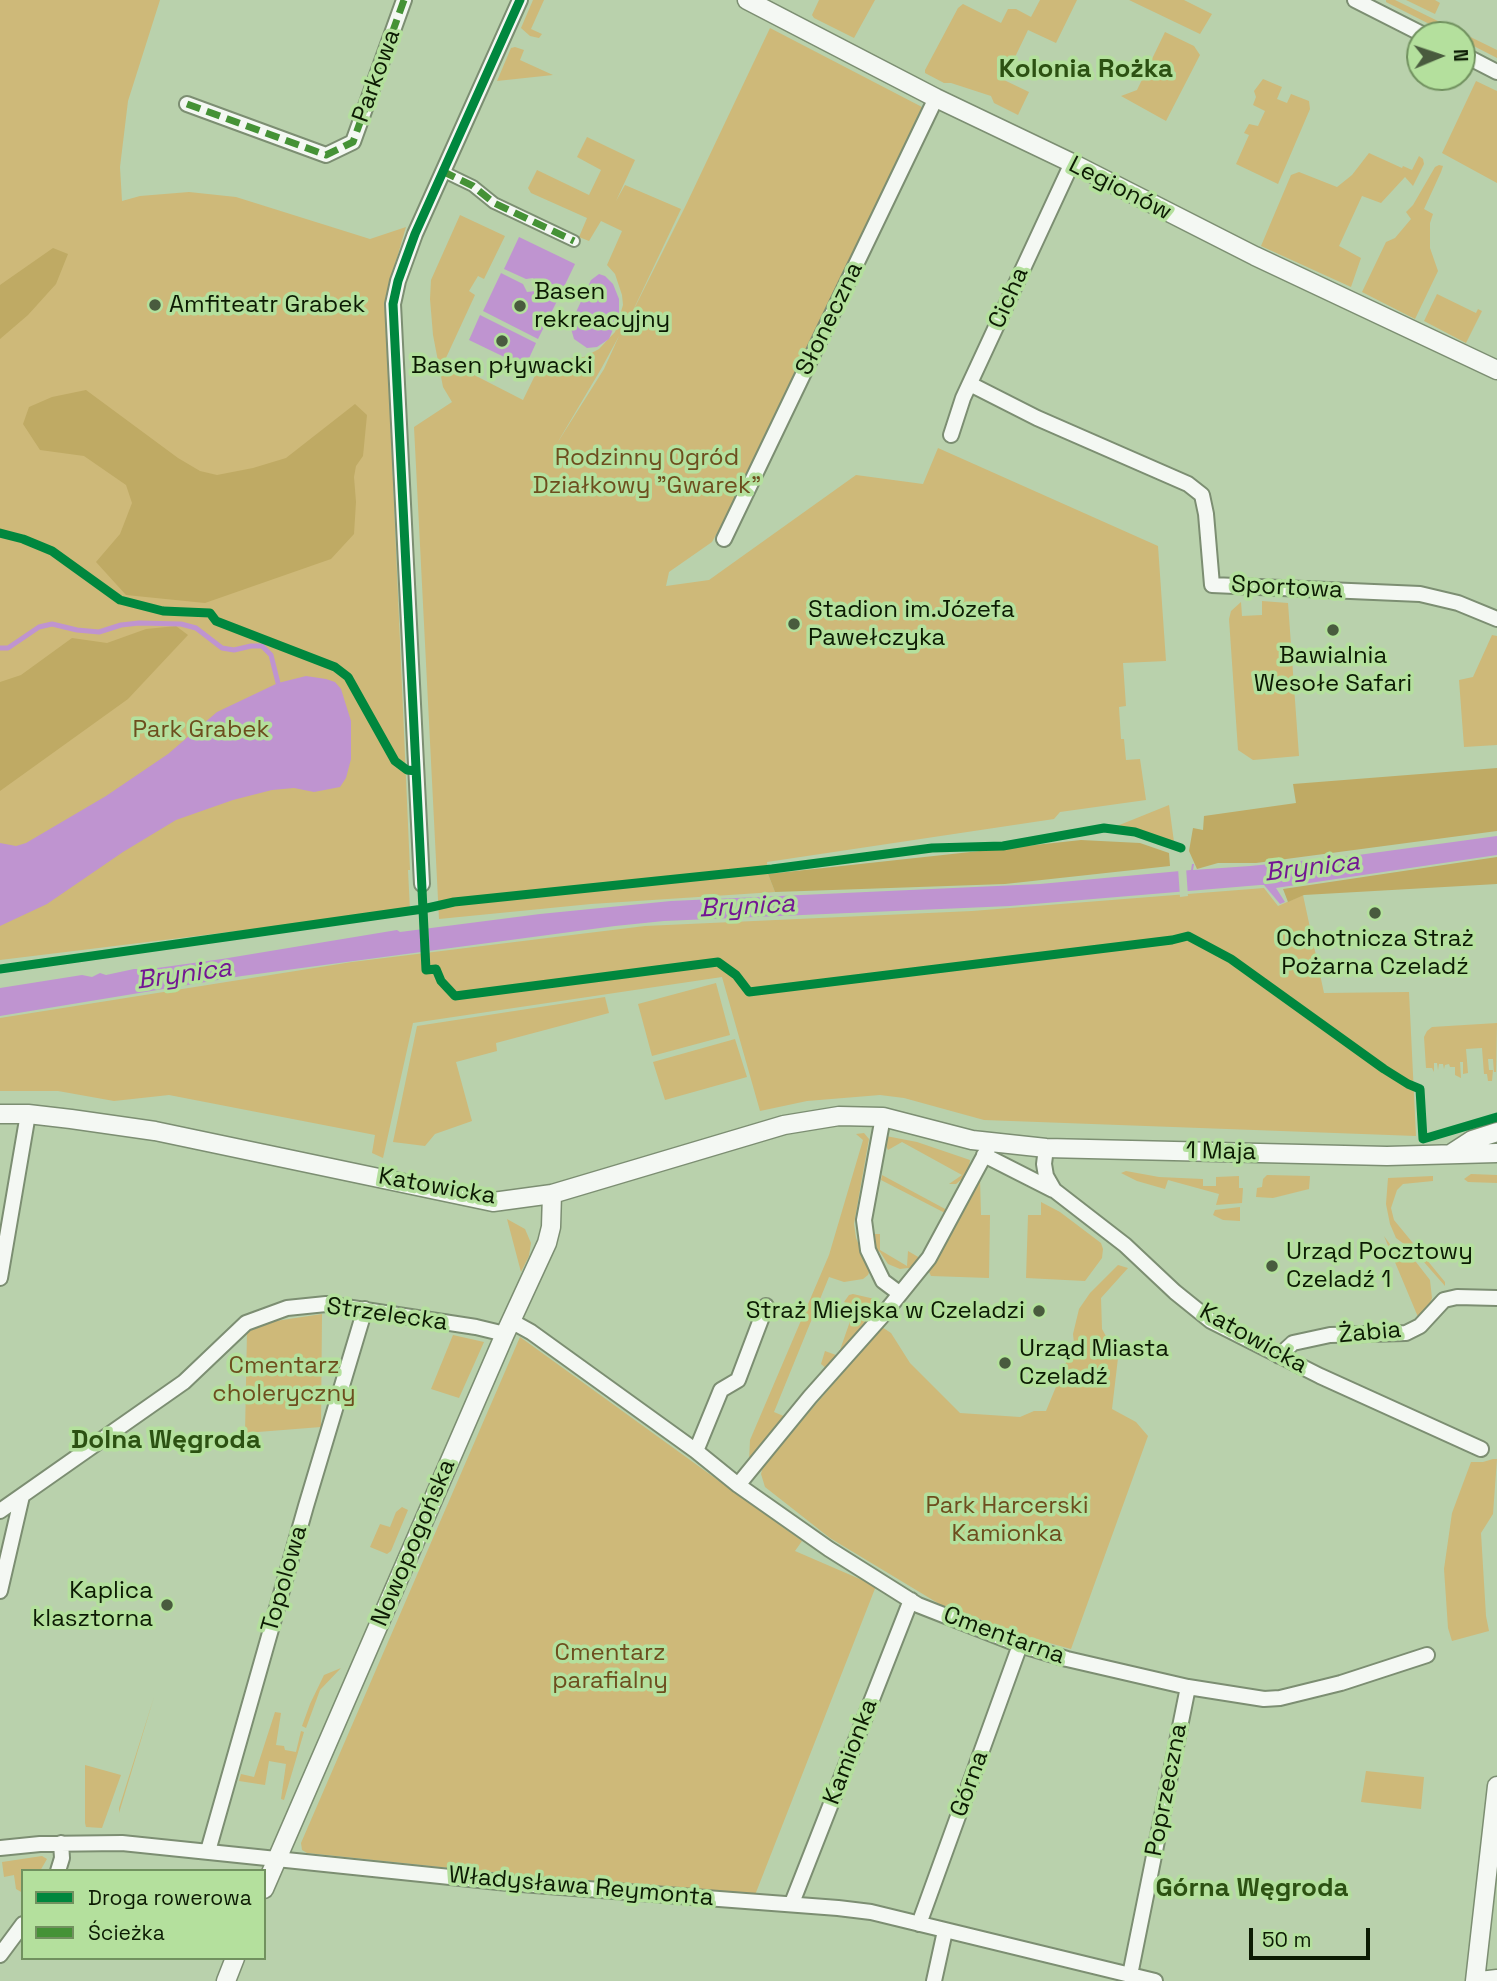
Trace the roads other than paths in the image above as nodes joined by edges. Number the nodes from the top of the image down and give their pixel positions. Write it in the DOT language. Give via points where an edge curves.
graph roads {
  1 [pos="404,0"];
  2 [pos="520,0"];
  3 [pos="747,0"];
  4 [pos="1355,0"];
  5 [pos="1406,26"];
  6 [pos="1476,61"];
  7 [pos="1497,72"];
  8 [pos="936,98"];
  9 [pos="187,104"];
  10 [pos="1072,163"];
  11 [pos="442,171"];
  12 [pos="574,241"];
  13 [pos="1497,370"];
  14 [pos="970,384"];
  15 [pos="951,435"];
  16 [pos="724,539"];
  17 [pos="1497,619"];
  18 [pos="422,884"];
  19 [pos="0,1114"];
  20 [pos="28,1114"];
  21 [pos="883,1118"];
  22 [pos="1497,1132"];
  23 [pos="1046,1148"];
  24 [pos="987,1149"];
  25 [pos="1452,1153"];
  26 [pos="1497,1153"];
  27 [pos="1054,1190"];
  28 [pos="552,1194"];
  29 [pos="0,1278"];
  30 [pos="900,1293"];
  31 [pos="1497,1298"];
  32 [pos="766,1306"];
  33 [pos="365,1309"];
  34 [pos="508,1327"];
  35 [pos="1279,1356"];
  36 [pos="1481,1449"];
  37 [pos="696,1451"];
  38 [pos="738,1485"];
  39 [pos="22,1496"];
  40 [pos="0,1511"];
  41 [pos="0,1591"];
  42 [pos="911,1600"];
  43 [pos="1020,1645"];
  44 [pos="1427,1654"];
  45 [pos="1188,1687"];
  46 [pos="1497,1786"];
  47 [pos="61,1843"];
  48 [pos="0,1848"];
  49 [pos="208,1851"];
  50 [pos="277,1858"];
  51 [pos="58,1869"];
  52 [pos="266,1884"];
  53 [pos="792,1903"];
  54 [pos="919,1924"];
  55 [pos="21,1927"];
  56 [pos="945,1931"];
  57 [pos="0,1955"];
  58 [pos="234,1960"];
  59 [pos="1130,1975"];
  60 [pos="1497,1979"];
  61 [pos="226,1981"];
  62 [pos="934,1981"];
  63 [pos="1155,1981"];
  64 [pos="1477,1981"];
  1 -- 9 [label="street, Parkowa" via="354,142 326,155"];
  2 -- 11 [label="street"];
  3 -- 8 [label="street, Legionów"];
  4 -- 5 [label="street"];
  6 -- 7 [label="street"];
  8 -- 10 [label="street, Legionów"];
  8 -- 16 [label="street, Słoneczna"];
  10 -- 13 [label="street, Legionów"];
  10 -- 14 [label="street, Cicha"];
  11 -- 12 [label="street" via="494,203"];
  11 -- 18 [label="street" via="398,281 394,304"];
  14 -- 15 [label="street, Cicha"];
  14 -- 17 [label="street, Sportowa" via="1188,484 1202,495 1212,584 1420,594"];
  19 -- 20 [label="street, Katowicka"];
  20 -- 28 [label="street, Katowicka" via="155,1131 472,1199 493,1202"];
  20 -- 29 [label="street"];
  21 -- 24 [label="street, Katowicka"];
  21 -- 28 [label="street, Katowicka" via="839,1116 784,1125"];
  21 -- 30 [label="street" via="864,1220 868,1250 883,1282"];
  22 -- 25 [label="street, 1 Maja"];
  23 -- 24 [label="street, 1 Maja"];
  23 -- 25 [label="street, 1 Maja" via="1387,1156"];
  23 -- 27 [label="street" via="1046,1176"];
  24 -- 27 [label="street, Katowicka"];
  24 -- 30 [label="street" via="929,1258"];
  25 -- 26 [label="street, 1 Maja"];
  27 -- 35 [label="street, Katowicka" via="1211,1321"];
  28 -- 34 [label="street, Nowopogońska" via="547,1243"];
  30 -- 38 [label="street"];
  31 -- 35 [label="street, Żabia" via="1444,1300 1420,1326 1406,1333 1330,1335 1293,1343"];
  32 -- 37 [label="street" via="738,1380 721,1390"];
  33 -- 34 [label="street, Strzelecka"];
  33 -- 39 [label="street, Strzelecka" via="326,1304 287,1308 246,1324 184,1382"];
  33 -- 49 [label="street, Topolowa"];
  34 -- 37 [label="street, Cmentarna" via="531,1332"];
  34 -- 50 [label="street, Nowopogońska"];
  35 -- 36 [label="street, Katowicka"];
  37 -- 38 [label="street, Cmentarna"];
  38 -- 42 [label="street, Cmentarna"];
  39 -- 40 [label="street, Strzelecka"];
  39 -- 41 [label="street"];
  42 -- 43 [label="street, Cmentarna"];
  42 -- 53 [label="street, Kamionka"];
  43 -- 45 [label="street, Cmentarna"];
  43 -- 54 [label="street, Górna"];
  44 -- 45 [label="street, Cmentarna" via="1280,1698"];
  45 -- 59 [label="street, Poprzeczna"];
  46 -- 64 [label="street"];
  47 -- 48 [label="street, Władysława Reymonta"];
  47 -- 49 [label="street, Władysława Reymonta"];
  47 -- 51 [label="street"];
  49 -- 50 [label="street, Władysława Reymonta"];
  50 -- 52 [label="street, Nowopogońska"];
  50 -- 53 [label="street, Władysława Reymonta" via="508,1883"];
  53 -- 54 [label="street, Władysława Reymonta" via="871,1912"];
  54 -- 56 [label="street, Władysława Reymonta"];
  55 -- 57 [label="street"];
  56 -- 59 [label="street, Władysława Reymonta"];
  56 -- 62 [label="street"];
  58 -- 61 [label="street"];
  59 -- 63 [label="street, Władysława Reymonta"];
  60 -- 64 [label="street"];
}
